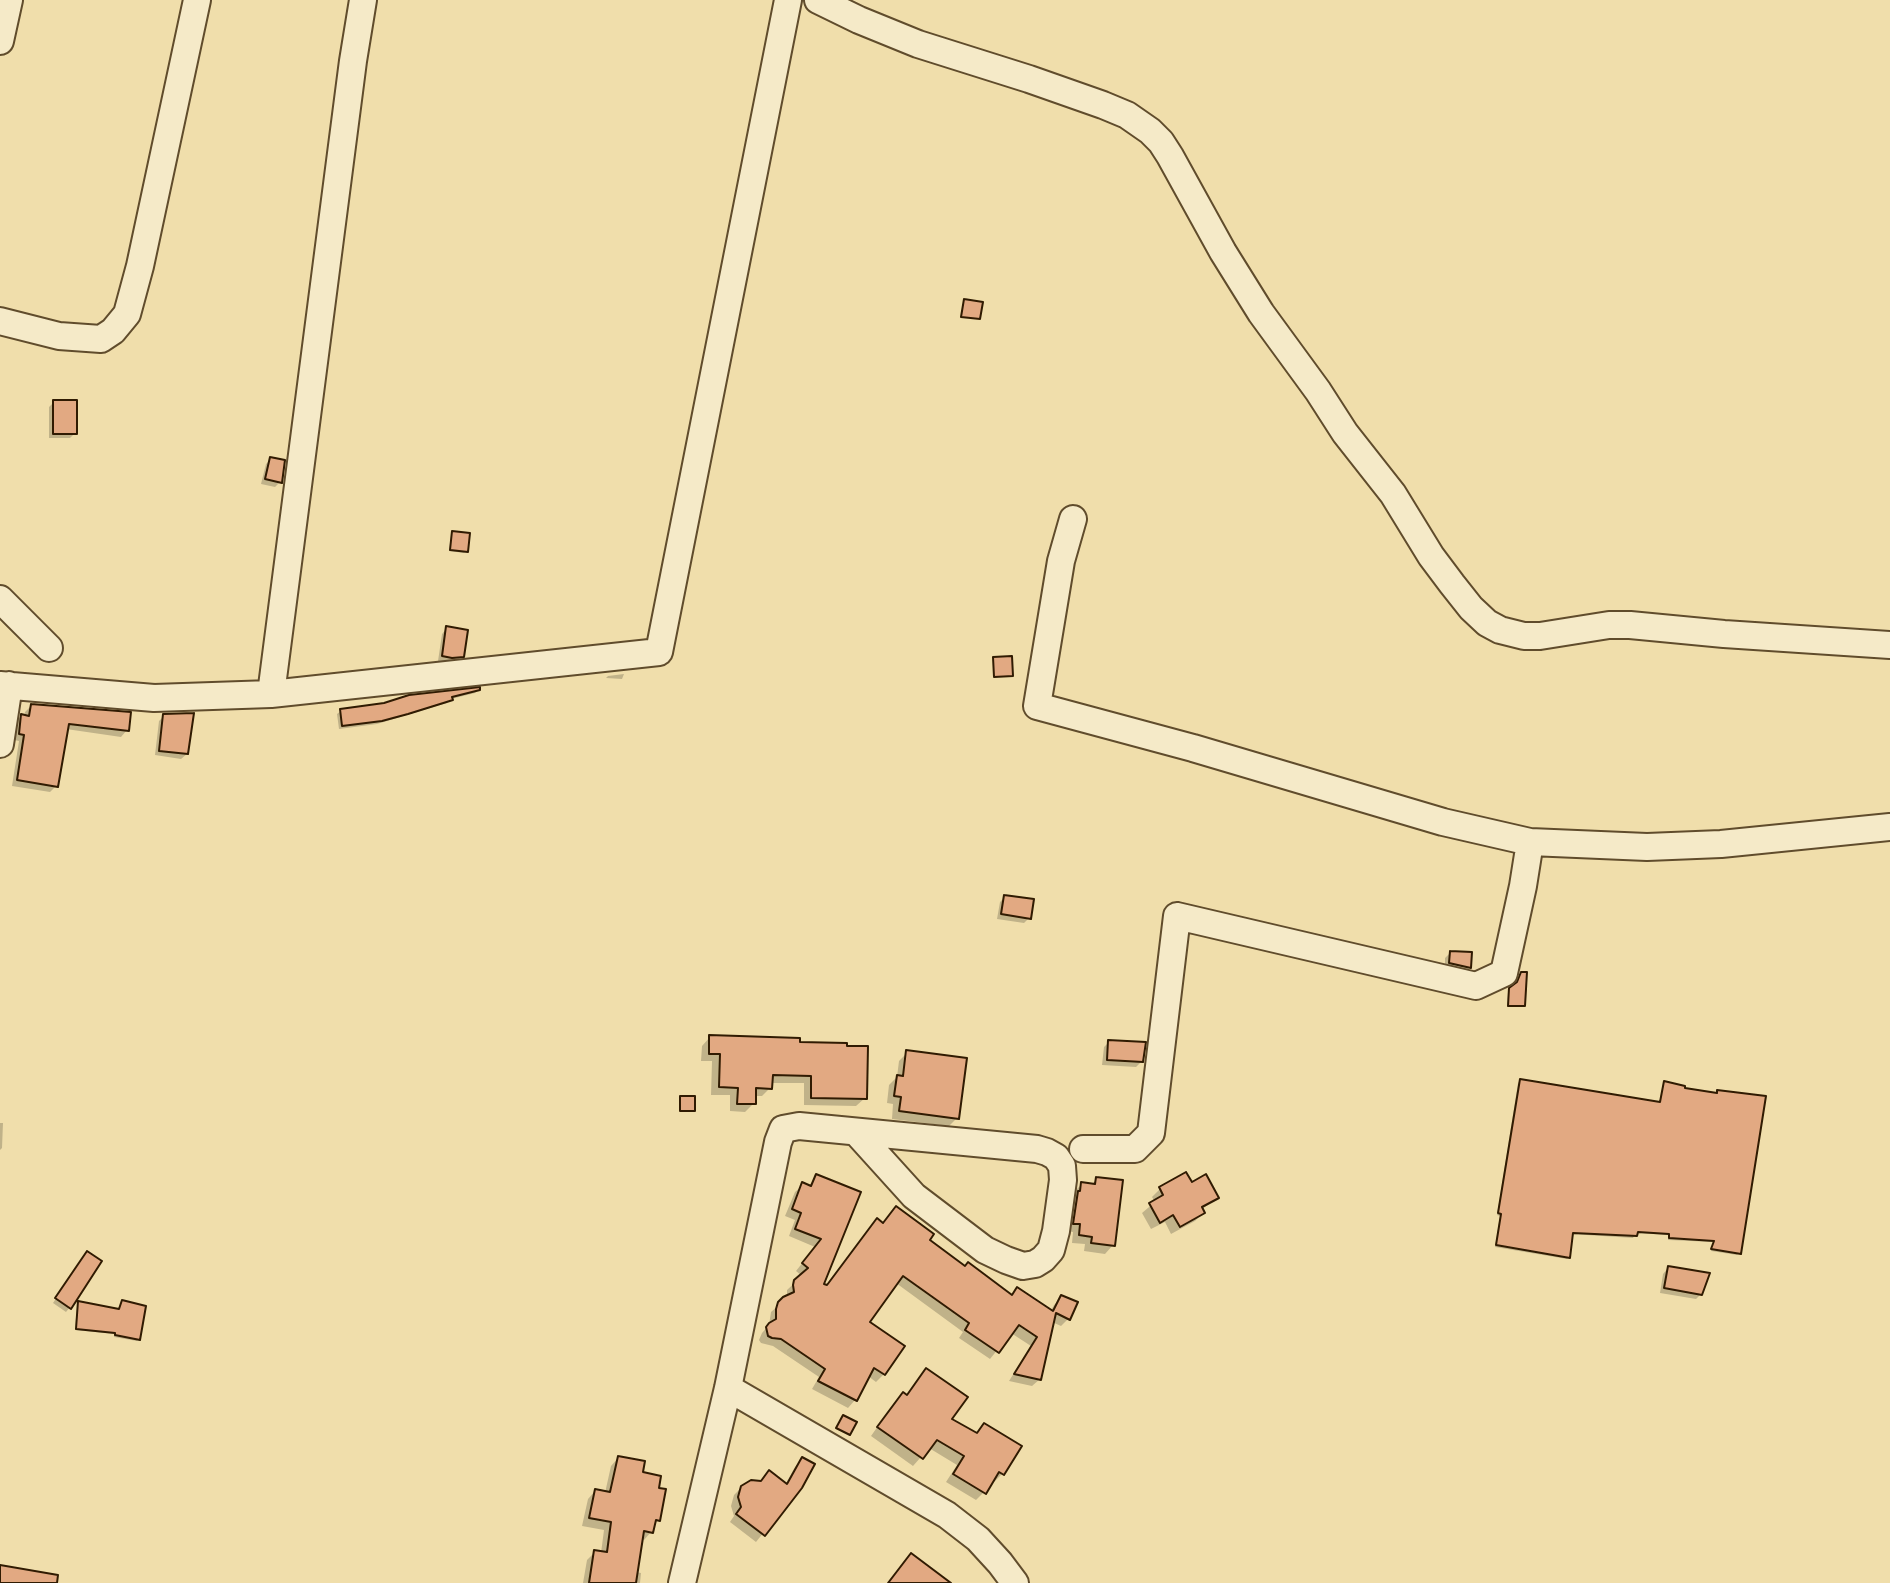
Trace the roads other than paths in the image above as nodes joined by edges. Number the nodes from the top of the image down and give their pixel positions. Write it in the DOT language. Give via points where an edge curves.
graph roads {
  1 [pos="9,0"];
  2 [pos="197,0"];
  3 [pos="363,0"];
  4 [pos="788,0"];
  5 [pos="818,0"];
  6 [pos="0,41"];
  7 [pos="0,321"];
  8 [pos="1073,519"];
  9 [pos="0,599"];
  10 [pos="1890,645"];
  11 [pos="49,648"];
  12 [pos="4,685"];
  13 [pos="271,694"];
  14 [pos="0,744"];
  15 [pos="1890,827"];
  16 [pos="1530,842"];
  17 [pos="857,1133"];
  18 [pos="1083,1149"];
  19 [pos="728,1388"];
  20 [pos="682,1583"];
  21 [pos="1015,1583"];
  1 -- 6 [label="street"];
  2 -- 7 [label="street" via="127,314 101,339 59,336"];
  3 -- 13 [label="street"];
  4 -- 13 [label="street" via="659,652"];
  5 -- 10 [label="street" via="918,44 1103,105 1150,131 1261,313 1393,494 1431,556 1487,623 1524,636 1630,625"];
  8 -- 16 [label="street" via="1037,706"];
  9 -- 11 [label="street"];
  12 -- 13 [label="street" via="154,698"];
  12 -- 14 [label="street"];
  15 -- 16 [label="street" via="1721,844"];
  16 -- 18 [label="street" via="1504,973 1476,986 1177,916 1151,1133 1135,1149"];
  17 -- 17 [label="street" via="914,1196 985,1250 1023,1266 1035,1264 1051,1250 1063,1180 1056,1157 1037,1149"];
  17 -- 19 [label="street" via="783,1129"];
  19 -- 20 [label="street"];
  19 -- 21 [label="street" via="947,1515 978,1539"];
}
